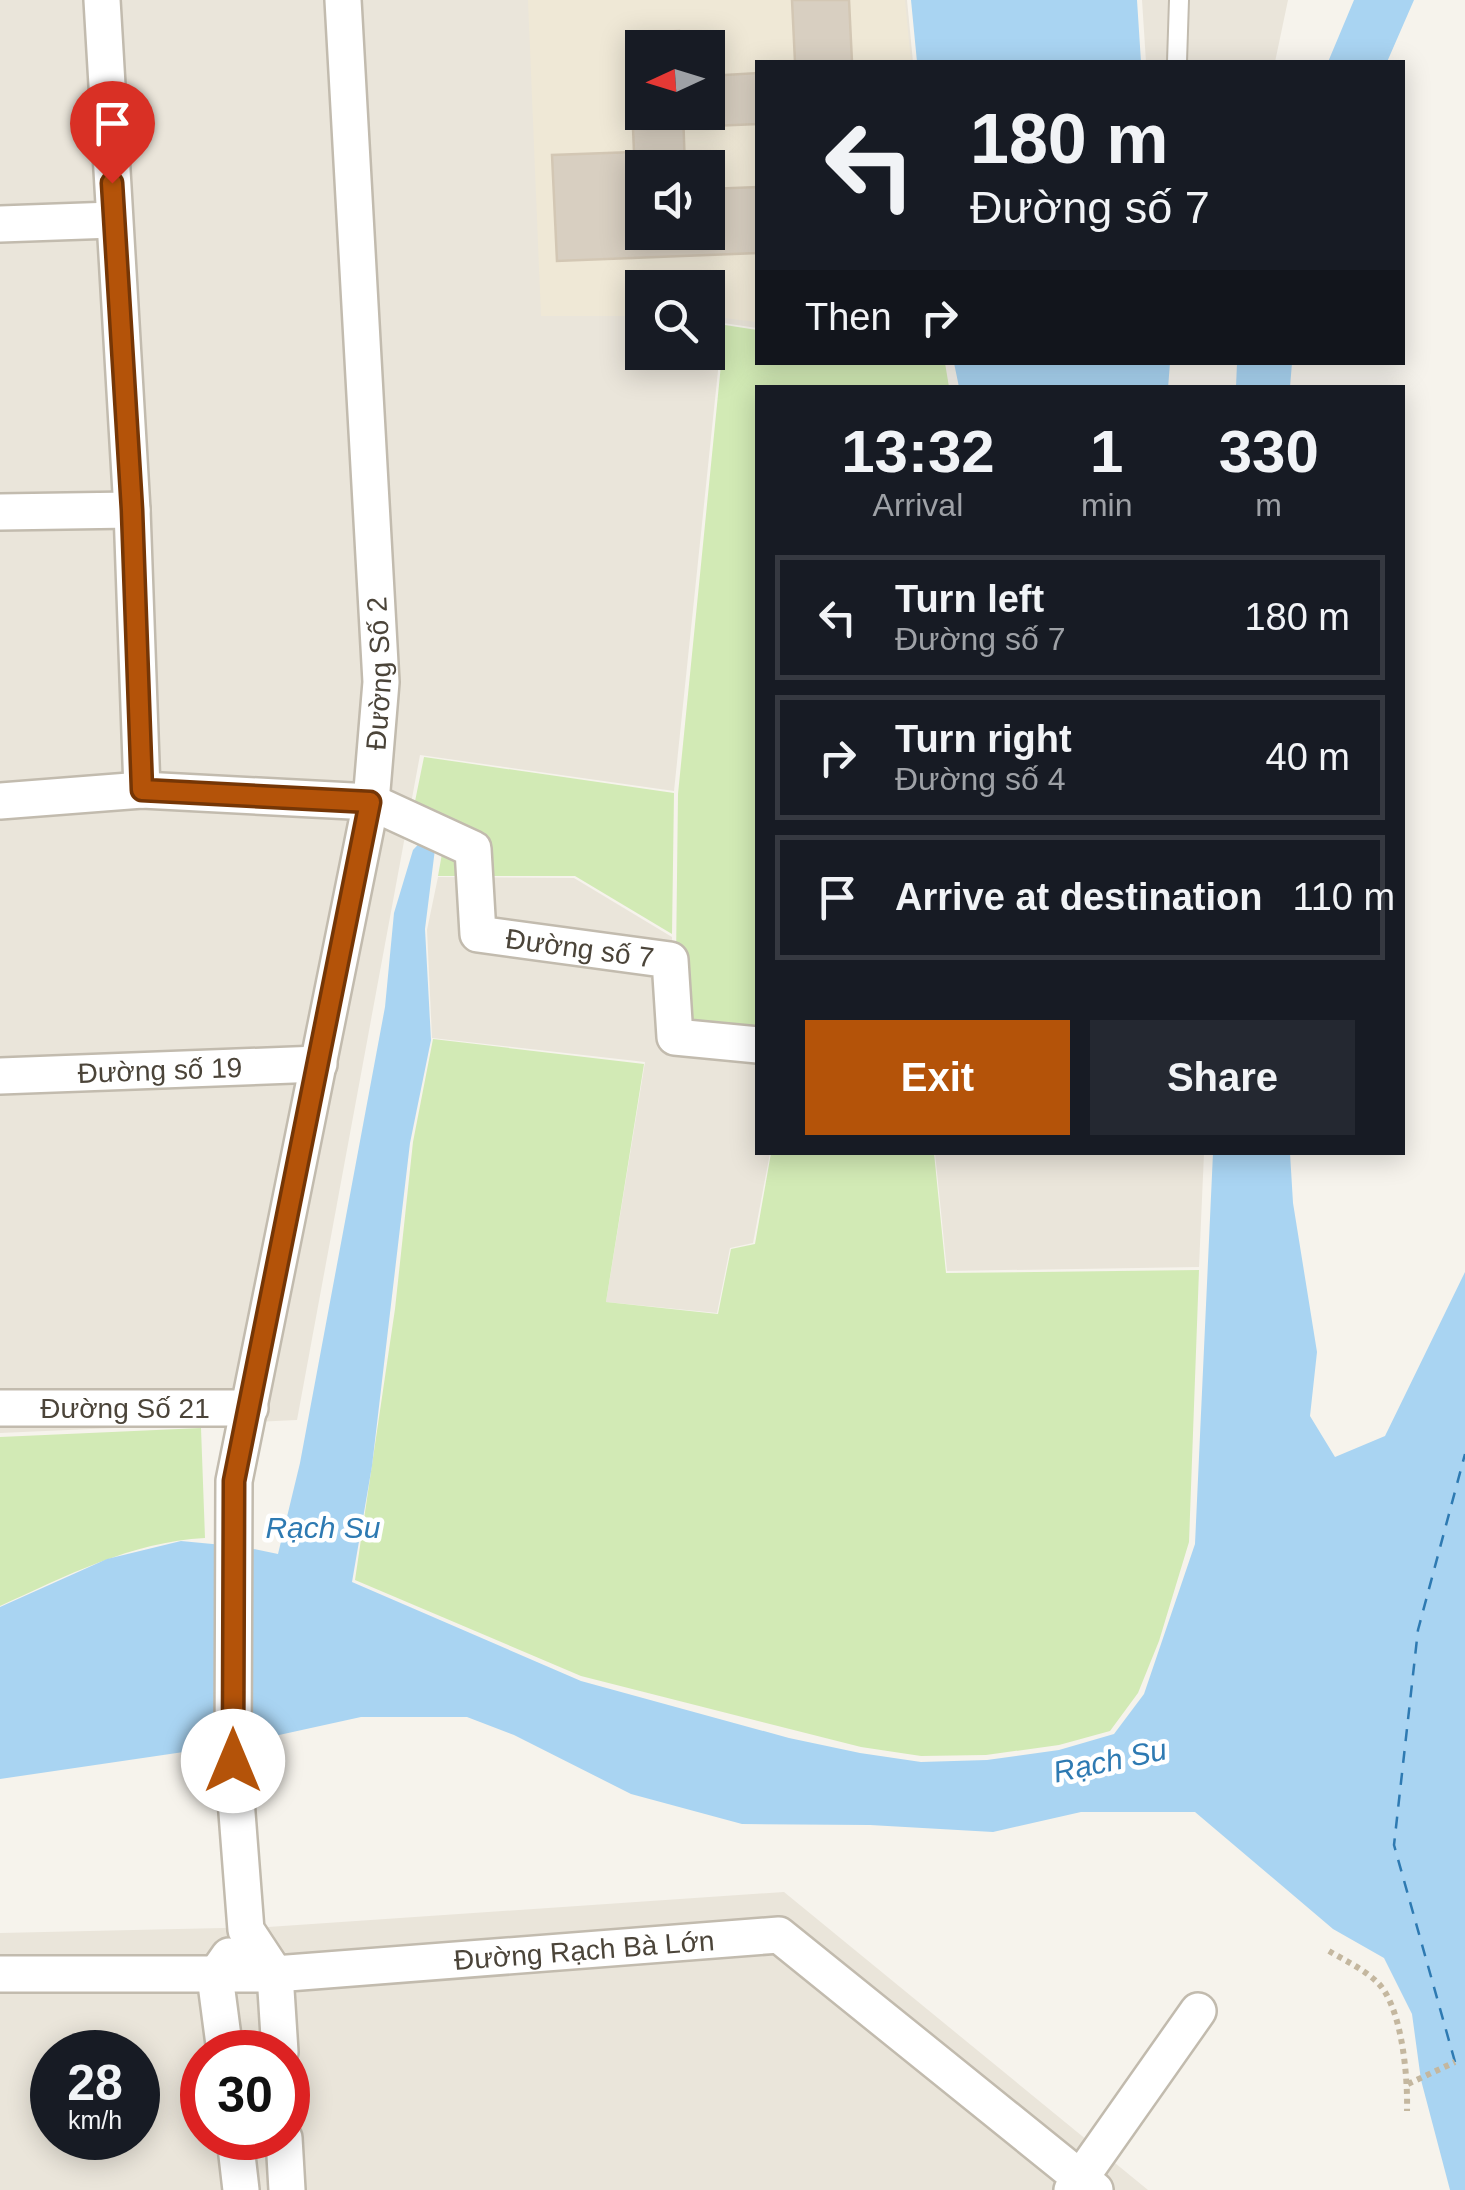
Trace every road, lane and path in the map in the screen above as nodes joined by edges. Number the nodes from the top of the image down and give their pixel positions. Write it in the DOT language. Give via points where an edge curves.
graph roads {
  1 [pos="102,0"];
  2 [pos="342,0"];
  3 [pos="1180,0"];
  4 [pos="1177,60"];
  5 [pos="113,220"];
  6 [pos="0,224"];
  7 [pos="132,510"];
  8 [pos="0,512"];
  9 [pos="142,790"];
  10 [pos="0,801"];
  11 [pos="370,802"];
  12 [pos="755,1046"];
  13 [pos="320,1064"];
  14 [pos="0,1076"];
  15 [pos="0,1408"];
  16 [pos="250,1408"];
  17 [pos="246,1930"];
  18 [pos="1328,1950"];
  19 [pos="0,1974"];
  20 [pos="276,1974"];
  21 [pos="215,1976"];
  22 [pos="1198,2010"];
  23 [pos="221,2030"];
  24 [pos="279,2030"];
  25 [pos="1455,2062"];
  26 [pos="1408,2084"];
  27 [pos="1407,2111"];
  28 [pos="238,2160"];
  29 [pos="285,2160"];
  30 [pos="1083,2186"];
  31 [pos="241,2190"];
  32 [pos="287,2190"];
  1 -- 5 [label="street"];
  2 -- 11 [label="street, Đường Số 2" via="381,682"];
  3 -- 4 [label="lane"];
  5 -- 6 [label="street"];
  5 -- 7 [label="street"];
  7 -- 8 [label="street"];
  7 -- 9 [label="street"];
  9 -- 10 [label="street, Đường số 7"];
  9 -- 11 [label="street, Đường số 7"];
  11 -- 12 [label="street, Đường số 7" via="473,848 478,934 670,960 675,1037"];
  11 -- 13 [label="street, Đường Số 2"];
  13 -- 14 [label="street, Đường số 19"];
  13 -- 16 [label="street, Đường Số 2"];
  15 -- 16 [label="street, Đường Số 21"];
  16 -- 17 [label="street, Đường Số 2" via="234,1481 233,1761"];
  17 -- 20 [label="street, Đường Số 2"];
  17 -- 21 [label="street"];
  18 -- 26 [label="path" via="1384,1989"];
  19 -- 21 [label="street, Đường Rạch Bà Lớn"];
  20 -- 21 [label="street, Đường Rạch Bà Lớn"];
  20 -- 24 [label="street"];
  20 -- 30 [label="street, Đường Rạch Bà Lớn" via="778,1935"];
  21 -- 23 [label="street"];
  22 -- 30 [label="street"];
  25 -- 26 [label="path"];
  26 -- 27 [label="path"];
  28 -- 31 [label="street"];
  29 -- 32 [label="street"];
}
